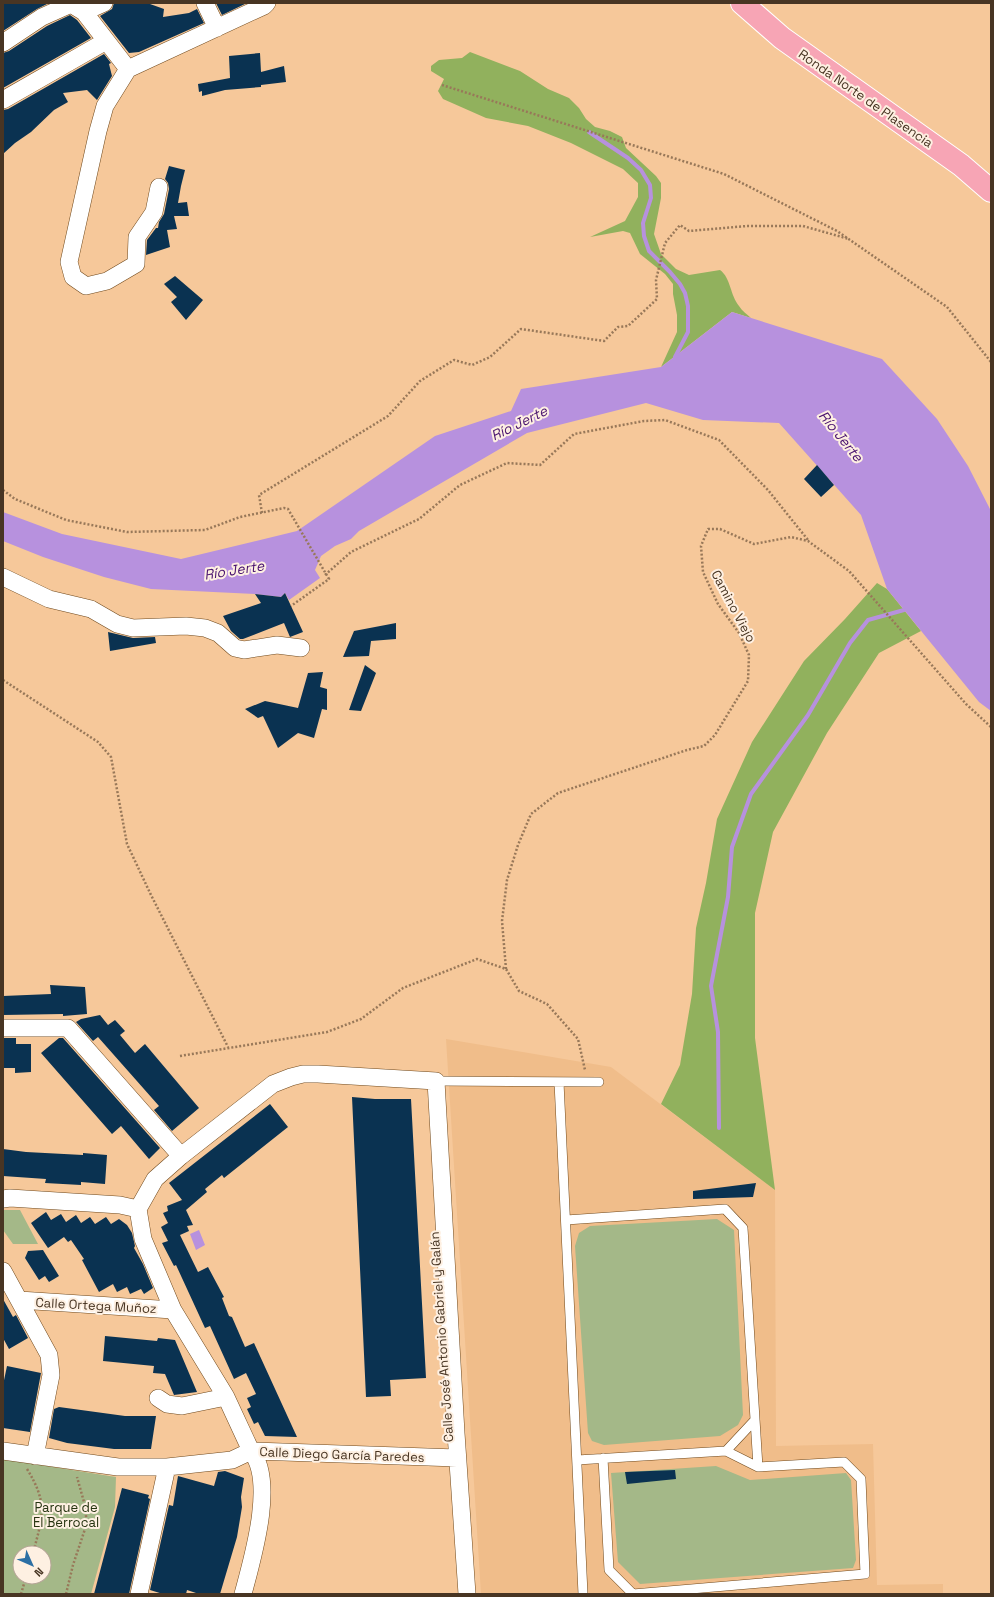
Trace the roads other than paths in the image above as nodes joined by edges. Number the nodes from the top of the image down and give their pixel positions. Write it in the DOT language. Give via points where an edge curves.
graph roads {
  1 [pos="104,3"];
  2 [pos="205,3"];
  3 [pos="267,3"];
  4 [pos="742,3"];
  5 [pos="84,12"];
  6 [pos="218,28"];
  7 [pos="106,41"];
  8 [pos="3,43"];
  9 [pos="128,69"];
  10 [pos="3,100"];
  11 [pos="159,187"];
  12 [pos="991,192"];
  13 [pos="3,577"];
  14 [pos="302,648"];
  15 [pos="3,1028"];
  16 [pos="431,1080"];
  17 [pos="560,1082"];
  18 [pos="599,1082"];
  19 [pos="181,1156"];
  20 [pos="3,1199"];
  21 [pos="138,1209"];
  22 [pos="566,1220"];
  23 [pos="3,1271"];
  24 [pos="19,1300"];
  25 [pos="173,1310"];
  26 [pos="158,1398"];
  27 [pos="226,1398"];
  28 [pos="754,1422"];
  29 [pos="251,1451"];
  30 [pos="726,1451"];
  31 [pos="10,1452"];
  32 [pos="287,1452"];
  33 [pos="35,1456"];
  34 [pos="453,1457"];
  35 [pos="603,1458"];
  36 [pos="232,1460"];
  37 [pos="577,1460"];
  38 [pos="167,1467"];
  39 [pos="758,1467"];
  40 [pos="260,1474"];
  41 [pos="139,1594"];
  42 [pos="243,1594"];
  43 [pos="460,1594"];
  44 [pos="467,1594"];
  45 [pos="579,1594"];
  46 [pos="583,1594"];
  1 -- 5 [label="street"];
  2 -- 6 [label="street"];
  3 -- 6 [label="street"];
  4 -- 12 [label="highway, Ronda Norte de Plasencia" via="782,38 961,165"];
  5 -- 7 [label="street"];
  5 -- 8 [label="street" via="71,4 42,17"];
  6 -- 9 [label="street"];
  7 -- 9 [label="street"];
  7 -- 10 [label="street"];
  9 -- 11 [label="street" via="105,106 98,131 69,262 73,277 86,286 107,281 136,264 137,237 154,212"];
  13 -- 14 [label="street" via="49,600 91,609 117,624 133,628 205,628 218,633 235,648 244,650 277,645"];
  15 -- 19 [label="street" via="68,1028"];
  16 -- 17 [label="lane"];
  16 -- 19 [label="street" via="318,1074 291,1077 273,1084"];
  16 -- 34 [label="street, Calle José Antonio Gabriel y Galán"];
  17 -- 18 [label="lane"];
  17 -- 22 [label="lane"];
  19 -- 21 [label="street" via="155,1179"];
  20 -- 21 [label="street" via="120,1205"];
  21 -- 25 [label="street" via="143,1240"];
  22 -- 28 [label="lane" via="725,1209 743,1228"];
  22 -- 37 [label="lane"];
  23 -- 24 [label="street"];
  24 -- 25 [label="street, Calle Ortega Muñoz"];
  24 -- 33 [label="street" via="48,1355 51,1375"];
  25 -- 27 [label="street"];
  26 -- 27 [label="street" via="167,1404 182,1406"];
  27 -- 29 [label="street"];
  28 -- 30 [label="lane"];
  28 -- 39 [label="lane"];
  29 -- 32 [label="street, Calle Diego García Paredes"];
  29 -- 36 [label="street"];
  29 -- 40 [label="street"];
  30 -- 35 [label="lane"];
  30 -- 39 [label="lane"];
  31 -- 33 [label="street"];
  32 -- 34 [label="street, Calle Diego García Paredes"];
  32 -- 40 [label="street"];
  33 -- 38 [label="street" via="118,1467"];
  34 -- 43 [label="street, Calle José Antonio Gabriel y Galán"];
  34 -- 44 [label="street, Calle José Antonio Gabriel y Galán"];
  35 -- 37 [label="lane"];
  35 -- 39 [label="lane" via="609,1570 633,1594 865,1574 861,1479 844,1462"];
  36 -- 38 [label="street"];
  36 -- 40 [label="street"];
  37 -- 46 [label="lane"];
  38 -- 41 [label="street"];
  40 -- 42 [label="street" via="262,1512 254,1556"];
  45 -- 46 [label="lane"];
}
